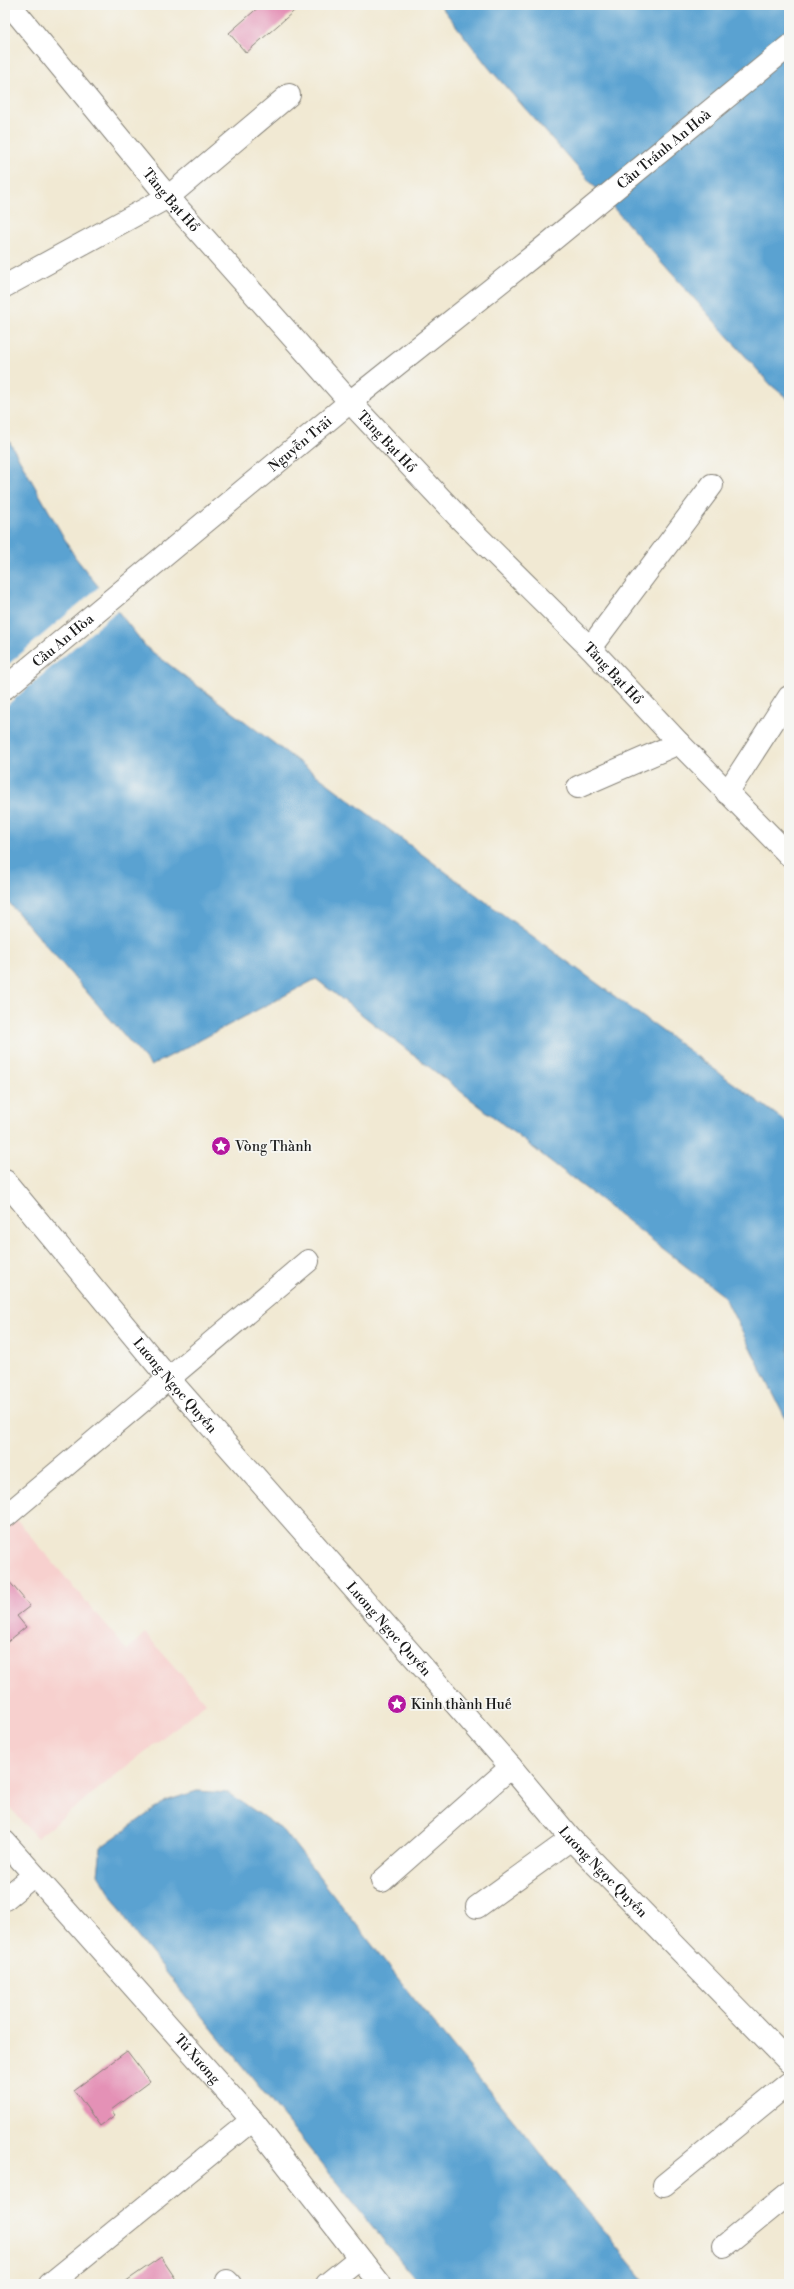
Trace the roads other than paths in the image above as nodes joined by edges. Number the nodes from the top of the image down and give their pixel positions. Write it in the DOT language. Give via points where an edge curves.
graph roads {
  1 [pos="10,5"];
  2 [pos="789,46"];
  3 [pos="289,95"];
  4 [pos="168,197"];
  5 [pos="538,252"];
  6 [pos="5,286"];
  7 [pos="350,402"];
  8 [pos="712,485"];
  9 [pos="120,591"];
  10 [pos="590,648"];
  11 [pos="5,688"];
  12 [pos="789,697"];
  13 [pos="679,743"];
  14 [pos="578,787"];
  15 [pos="727,793"];
  16 [pos="789,855"];
  17 [pos="5,1181"];
  18 [pos="308,1261"];
  19 [pos="169,1379"];
  20 [pos="6,1516"];
  21 [pos="511,1767"];
  22 [pos="571,1839"];
  23 [pos="5,1842"];
  24 [pos="34,1875"];
  25 [pos="382,1880"];
  26 [pos="5,1899"];
  27 [pos="477,1907"];
  28 [pos="789,2062"];
  29 [pos="789,2083"];
  30 [pos="252,2120"];
  31 [pos="664,2185"];
  32 [pos="789,2193"];
  33 [pos="724,2246"];
  34 [pos="358,2259"];
  35 [pos="50,2284"];
  36 [pos="327,2284"];
  37 [pos="380,2284"];
  1 -- 4 [label="street, Tăng Bạt Hổ"];
  2 -- 5 [label="street, Cầu Tránh An Hoà"];
  3 -- 4 [label="street"];
  4 -- 6 [label="street"];
  4 -- 7 [label="street, Tăng Bạt Hổ"];
  5 -- 7 [label="street, Nguyễn Trãi"];
  7 -- 9 [label="street, Nguyễn Trãi"];
  7 -- 10 [label="street, Tăng Bạt Hổ" via="463,522"];
  8 -- 10 [label="street"];
  9 -- 11 [label="street, Cầu An Hòa"];
  10 -- 13 [label="street, Tăng Bạt Hổ"];
  12 -- 15 [label="street"];
  13 -- 14 [label="street"];
  13 -- 15 [label="street, Tăng Bạt Hổ"];
  15 -- 16 [label="street, Tăng Bạt Hổ"];
  17 -- 19 [label="street, Lương Ngọc Quyến"];
  18 -- 19 [label="street"];
  19 -- 20 [label="street"];
  19 -- 21 [label="street, Lương Ngọc Quyến"];
  21 -- 22 [label="street, Lương Ngọc Quyến"];
  21 -- 25 [label="street"];
  22 -- 27 [label="street"];
  22 -- 28 [label="street, Lương Ngọc Quyến"];
  23 -- 24 [label="street, Tú Xương"];
  24 -- 26 [label="street"];
  24 -- 30 [label="street, Tú Xương"];
  29 -- 31 [label="street"];
  30 -- 34 [label="street, Tú Xương"];
  30 -- 35 [label="street"];
  32 -- 33 [label="street"];
  34 -- 36 [label="street"];
  34 -- 37 [label="street, Tú Xương"];
}
